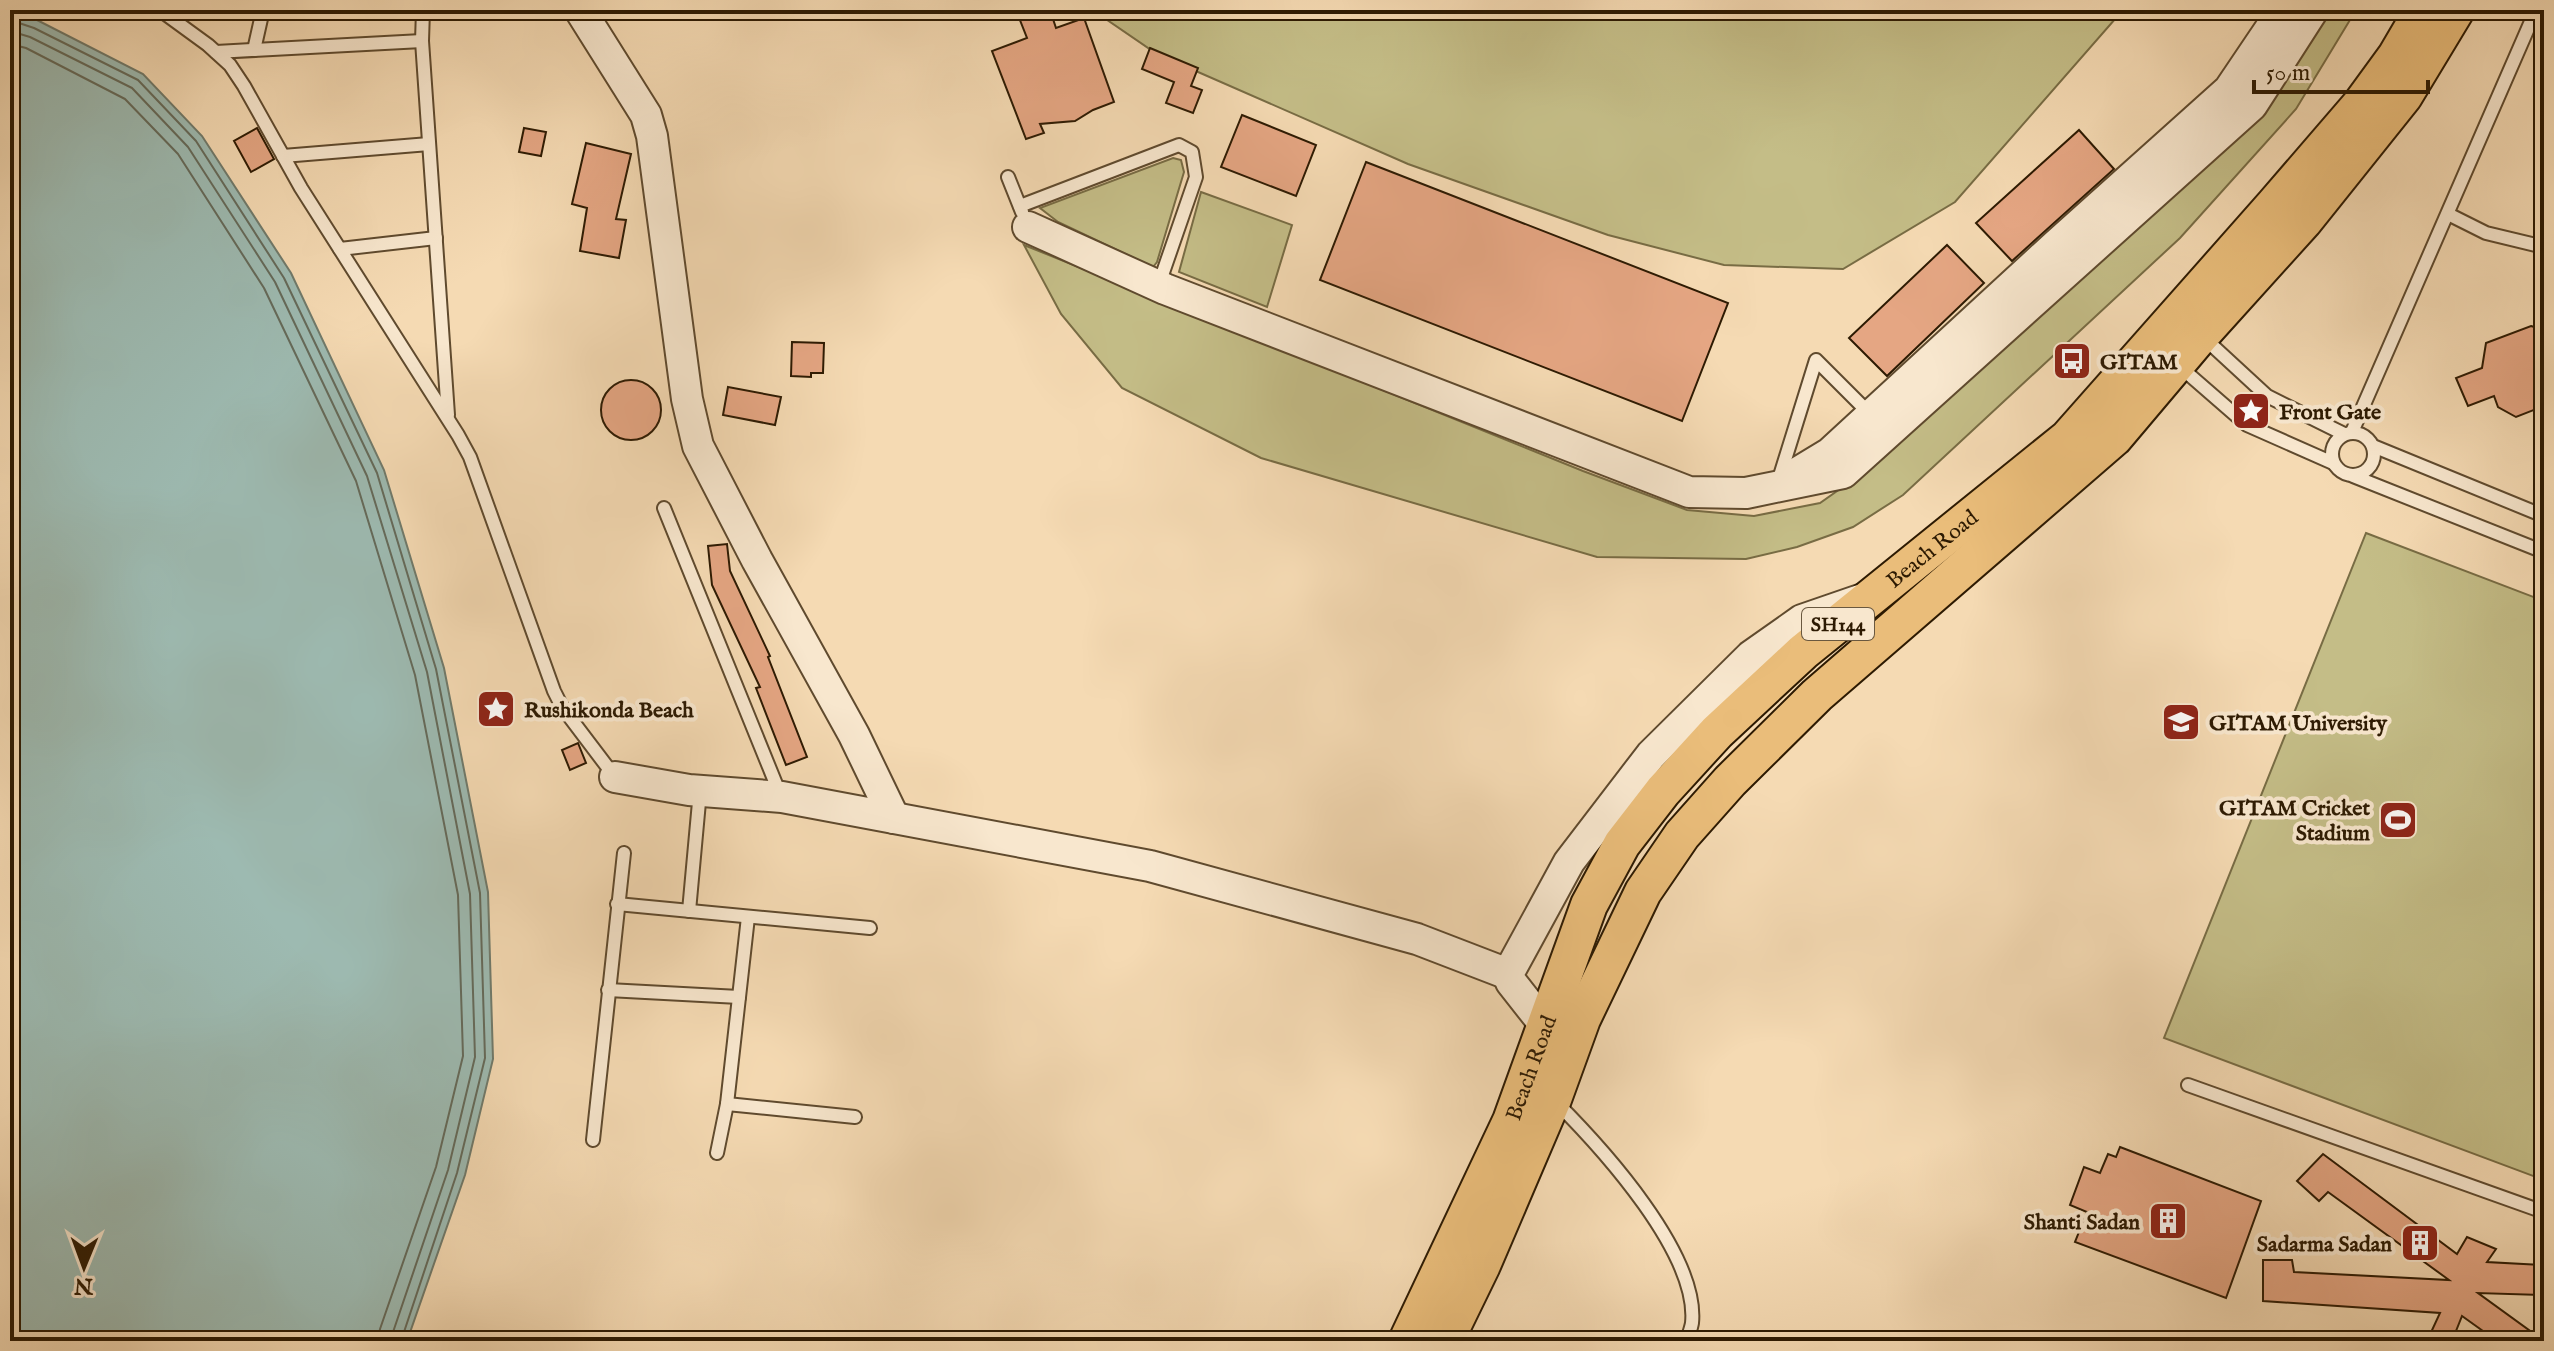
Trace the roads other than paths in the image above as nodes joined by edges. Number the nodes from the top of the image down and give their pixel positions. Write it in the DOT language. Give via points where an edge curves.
graph roads {
  1 [pos="160,10"];
  2 [pos="263,10"];
  3 [pos="423,10"];
  4 [pos="580,10"];
  5 [pos="2283,10"];
  6 [pos="2313,10"];
  7 [pos="2423,10"];
  8 [pos="2456,10"];
  9 [pos="2536,10"];
  10 [pos="422,41"];
  11 [pos="254,50"];
  12 [pos="216,52"];
  13 [pos="429,144"];
  14 [pos="283,156"];
  15 [pos="1008,177"];
  16 [pos="2448,214"];
  17 [pos="1024,216"];
  18 [pos="436,238"];
  19 [pos="2544,247"];
  20 [pos="340,249"];
  21 [pos="1158,286"];
  22 [pos="2201,335"];
  23 [pos="2177,364"];
  24 [pos="1871,415"];
  25 [pos="448,418"];
  26 [pos="2348,433"];
  27 [pos="2373,446"];
  28 [pos="2333,463"];
  29 [pos="2353,476"];
  30 [pos="1777,485"];
  31 [pos="664,508"];
  32 [pos="2544,516"];
  33 [pos="2544,552"];
  34 [pos="1873,595"];
  35 [pos="615,777"];
  36 [pos="700,791"];
  37 [pos="782,797"];
  38 [pos="894,818"];
  39 [pos="624,853"];
  40 [pos="617,904"];
  41 [pos="689,911"];
  42 [pos="748,917"];
  43 [pos="870,928"];
  44 [pos="1508,974"];
  45 [pos="608,990"];
  46 [pos="739,997"];
  47 [pos="1544,1024"];
  48 [pos="2188,1085"];
  49 [pos="1539,1093"];
  50 [pos="727,1104"];
  51 [pos="855,1117"];
  52 [pos="593,1140"];
  53 [pos="717,1153"];
  54 [pos="2544,1212"];
  55 [pos="1407,1341"];
  56 [pos="1445,1341"];
  57 [pos="1687,1341"];
  1 -- 12 [label="lane"];
  2 -- 11 [label="lane"];
  3 -- 10 [label="lane"];
  4 -- 38 [label="street" via="646,115 652,136 698,446"];
  5 -- 24 [label="street" via="2229,90"];
  6 -- 30 [label="street" via="2252,105 1843,473"];
  7 -- 34 [label="main road, Beach Road / SH144" via="2361,104 2068,438"];
  8 -- 22 [label="main road, SH144" via="2404,96 2304,221"];
  9 -- 16 [label="lane"];
  10 -- 11 [label="lane"];
  10 -- 13 [label="lane"];
  11 -- 12 [label="lane"];
  12 -- 14 [label="lane" via="244,86"];
  13 -- 14 [label="lane"];
  13 -- 18 [label="lane"];
  14 -- 20 [label="lane"];
  15 -- 17 [label="lane"];
  16 -- 19 [label="lane" via="2486,233"];
  16 -- 26 [label="lane"];
  17 -- 21 [label="street"];
  17 -- 21 [label="lane" via="1179,145 1192,152 1196,177"];
  18 -- 20 [label="lane"];
  18 -- 25 [label="lane"];
  20 -- 25 [label="lane"];
  21 -- 30 [label="street" via="1689,492 1746,493"];
  22 -- 23 [label="main road, SH144"];
  22 -- 26 [label="lane" via="2267,396"];
  23 -- 28 [label="lane" via="2247,425"];
  23 -- 49 [label="main road, SH144" via="2114,438 1817,695 1682,835 1643,892 1582,1019"];
  24 -- 30 [label="street" via="1830,453"];
  24 -- 30 [label="lane" via="1816,360"];
  25 -- 35 [label="lane" via="470,457 554,691"];
  26 -- 27 [label="lane" via="2368,438"];
  26 -- 28 [label="lane" via="2337,439"];
  27 -- 29 [label="lane" via="2373,462"];
  27 -- 32 [label="lane"];
  28 -- 29 [label="lane"];
  29 -- 33 [label="lane"];
  31 -- 37 [label="lane"];
  34 -- 44 [label="street" via="1802,620 1751,656 1651,755 1569,862"];
  34 -- 47 [label="main road, Beach Road / SH144" via="1717,732 1622,844 1589,905"];
  35 -- 36 [label="street"];
  36 -- 37 [label="street"];
  36 -- 41 [label="lane"];
  37 -- 38 [label="street"];
  38 -- 44 [label="street" via="1150,866 1417,939"];
  39 -- 40 [label="lane"];
  40 -- 41 [label="lane"];
  40 -- 45 [label="lane"];
  41 -- 42 [label="lane"];
  42 -- 43 [label="lane"];
  42 -- 46 [label="lane"];
  44 -- 47 [label="street"];
  45 -- 46 [label="lane"];
  45 -- 52 [label="lane"];
  46 -- 50 [label="lane"];
  47 -- 49 [label="main road, Beach Road / SH144"];
  48 -- 54 [label="lane"];
  49 -- 55 [label="main road, Beach Road / SH144" via="1475,1199"];
  49 -- 56 [label="main road, SH144" via="1482,1265"];
  49 -- 57 [label="lane" via="1598,1144 1665,1239 1687,1283 1692,1323"];
  50 -- 51 [label="lane"];
  50 -- 53 [label="lane"];
}
